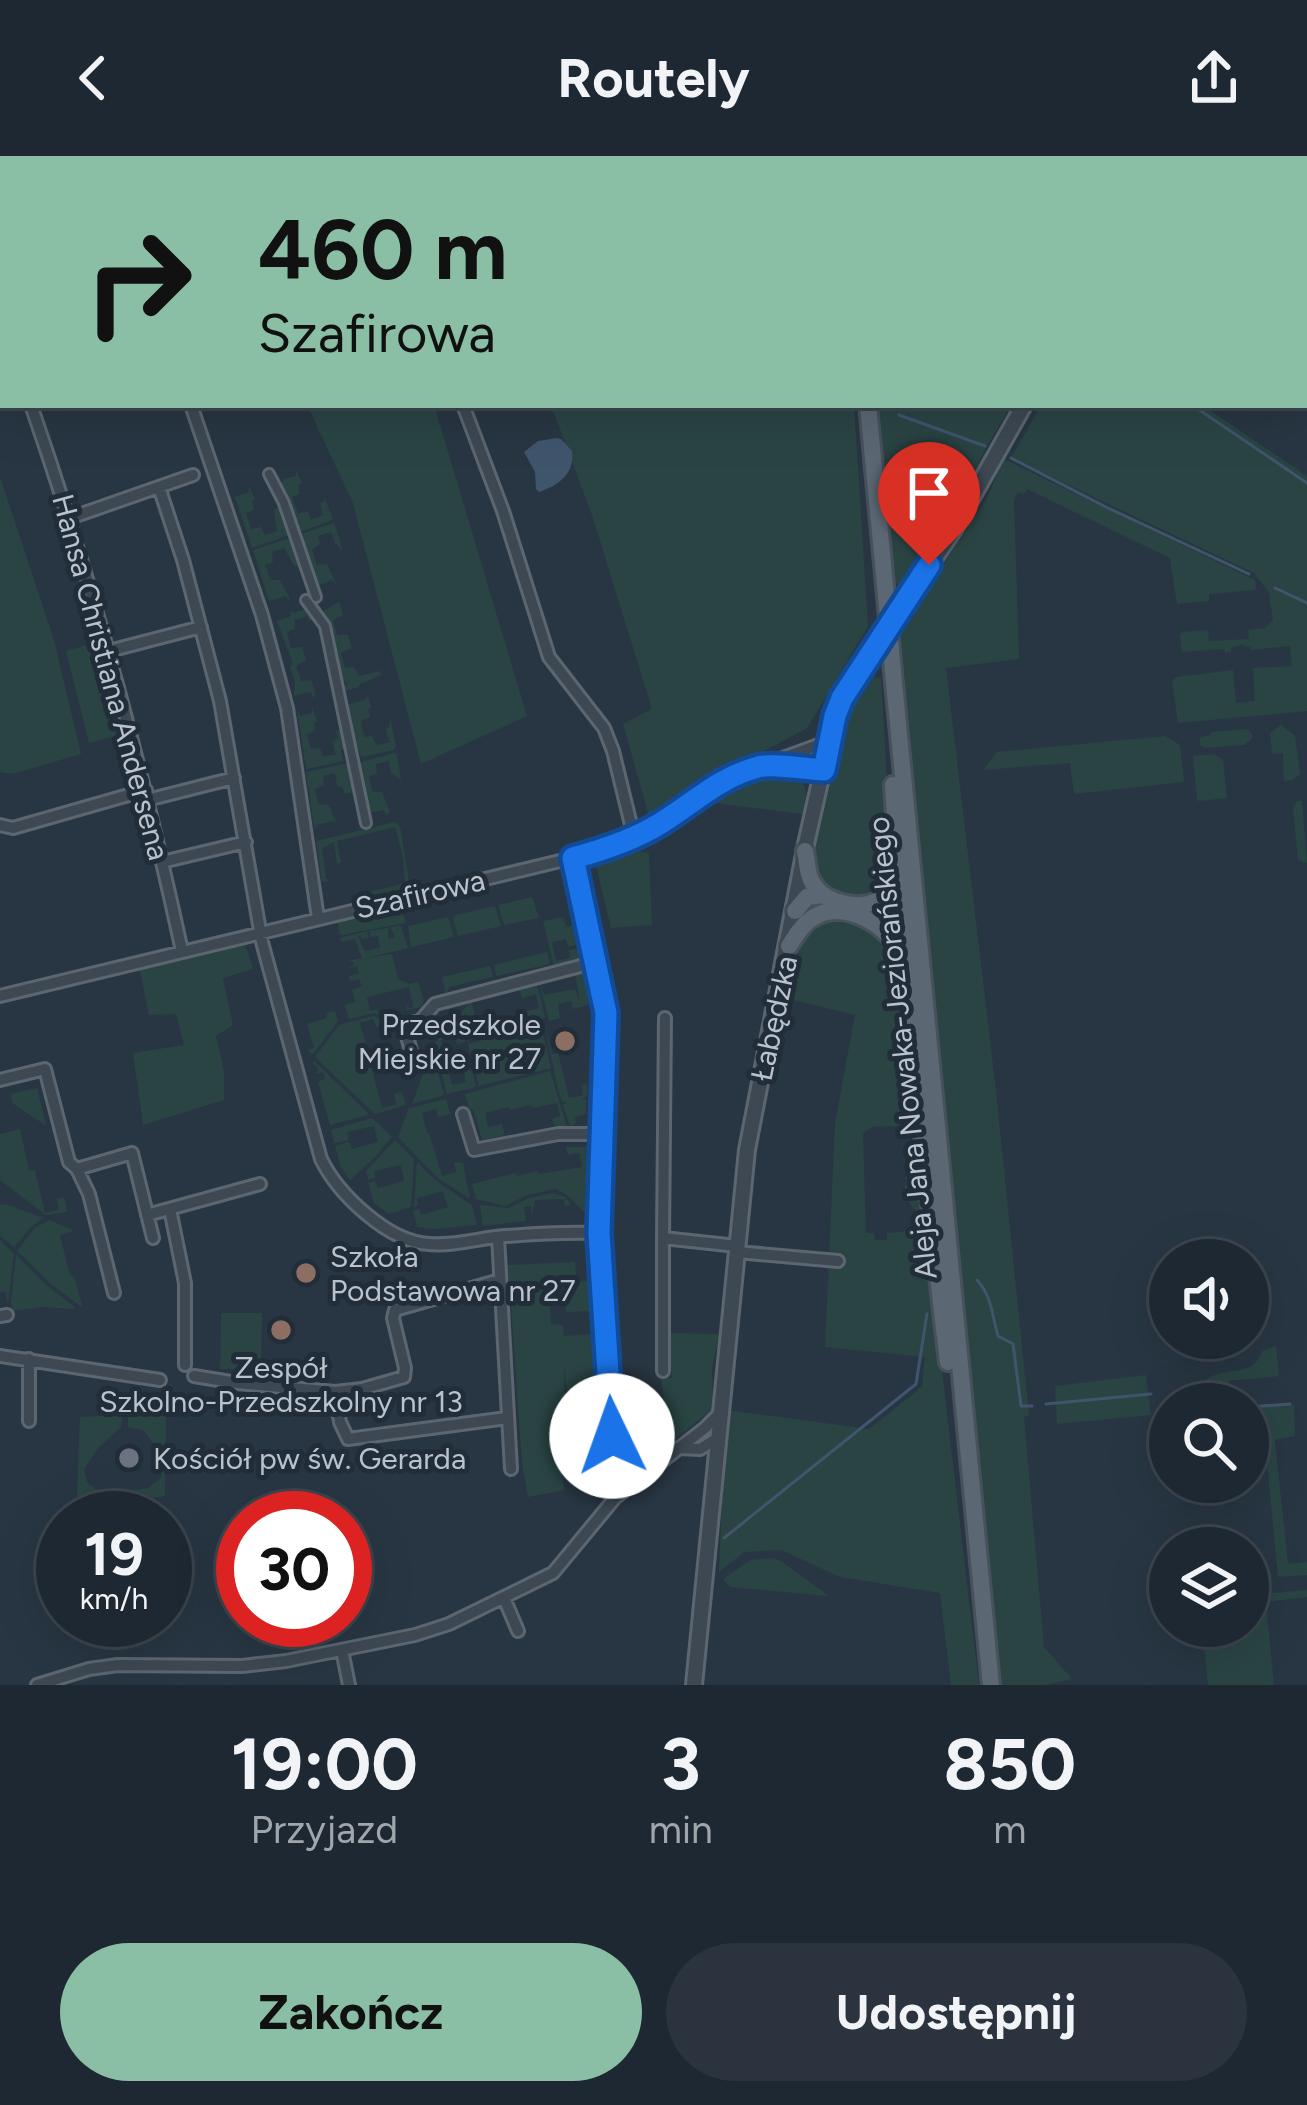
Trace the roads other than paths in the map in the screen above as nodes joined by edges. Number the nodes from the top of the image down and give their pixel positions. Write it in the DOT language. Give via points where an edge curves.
graph roads {
  1 [pos="32,408"];
  2 [pos="192,408"];
  3 [pos="464,408"];
  4 [pos="869,408"];
  5 [pos="1022,408"];
  6 [pos="269,474"];
  7 [pos="194,475"];
  8 [pos="159,488"];
  9 [pos="70,518"];
  10 [pos="201,627"];
  11 [pos="109,651"];
  12 [pos="892,672"];
  13 [pos="831,732"];
  14 [pos="799,753"];
  15 [pos="764,764"];
  16 [pos="795,769"];
  17 [pos="824,770"];
  18 [pos="234,778"];
  19 [pos="147,795"];
  20 [pos="815,805"];
  21 [pos="366,823"];
  22 [pos="0,825"];
  23 [pos="634,837"];
  24 [pos="246,842"];
  25 [pos="805,851"];
  26 [pos="573,858"];
  27 [pos="162,862"];
  28 [pos="898,874"];
  29 [pos="798,902"];
  30 [pos="821,904"];
  31 [pos="318,918"];
  32 [pos="262,932"];
  33 [pos="789,946"];
  34 [pos="182,951"];
  35 [pos="596,962"];
  36 [pos="906,964"];
  37 [pos="0,996"];
  38 [pos="664,1018"];
  39 [pos="415,1065"];
  40 [pos="0,1080"];
  41 [pos="464,1114"];
  42 [pos="603,1134"];
  43 [pos="77,1169"];
  44 [pos="260,1184"];
  45 [pos="170,1209"];
  46 [pos="147,1215"];
  47 [pos="599,1233"];
  48 [pos="498,1237"];
  49 [pos="153,1238"];
  50 [pos="663,1238"];
  51 [pos="737,1249"];
  52 [pos="838,1262"];
  53 [pos="500,1280"];
  54 [pos="114,1293"];
  55 [pos="0,1356"];
  56 [pos="29,1359"];
  57 [pos="185,1365"];
  58 [pos="663,1372"];
  59 [pos="194,1376"];
  60 [pos="160,1380"];
  61 [pos="335,1392"];
  62 [pos="507,1418"];
  63 [pos="29,1421"];
  64 [pos="714,1434"];
  65 [pos="678,1448"];
  66 [pos="700,1449"];
  67 [pos="512,1469"];
  68 [pos="715,1469"];
  69 [pos="615,1498"];
  70 [pos="977,1544"];
  71 [pos="504,1598"];
  72 [pos="518,1631"];
  73 [pos="342,1650"];
  74 [pos="38,1685"];
  75 [pos="350,1685"];
  76 [pos="694,1685"];
  77 [pos="991,1685"];
  1 -- 9 [label="street, Hansa Christiana Andersena"];
  2 -- 31 [label="street" via="286,708"];
  3 -- 23 [label="street" via="550,657 604,728"];
  4 -- 12 [label="main road, Aleja Jana Nowaka-Jeziorańskiego, bridge"];
  5 -- 13 [label="street, Łabędzka" via="953,531 852,680"];
  6 -- 21 [label="street" via="325,626"];
  7 -- 8 [label="street"];
  8 -- 9 [label="street"];
  8 -- 10 [label="street"];
  9 -- 11 [label="street, Hansa Christiana Andersena"];
  10 -- 11 [label="street"];
  10 -- 18 [label="street"];
  11 -- 19 [label="street, Hansa Christiana Andersena"];
  12 -- 28 [label="main road" via="885,686"];
  12 -- 70 [label="main road, Aleja Jana Nowaka-Jeziorańskiego"];
  13 -- 14 [label="street, Szafirowa"];
  13 -- 17 [label="street, Łabędzka"];
  14 -- 15 [label="street, Szafirowa"];
  14 -- 17 [label="street"];
  15 -- 16 [label="street"];
  15 -- 23 [label="street, Szafirowa" via="708,788"];
  16 -- 17 [label="street"];
  16 -- 20 [label="street"];
  17 -- 20 [label="street, Łabędzka"];
  18 -- 19 [label="street"];
  18 -- 24 [label="street"];
  19 -- 22 [label="street"];
  19 -- 27 [label="street, Hansa Christiana Andersena"];
  20 -- 25 [label="street, Łabędzka"];
  23 -- 26 [label="street, Szafirowa"];
  24 -- 27 [label="street"];
  24 -- 32 [label="street"];
  25 -- 29 [label="street, Łabędzka"];
  25 -- 30 [label="main road"];
  26 -- 31 [label="street, Szafirowa"];
  26 -- 35 [label="street"];
  27 -- 34 [label="street, Hansa Christiana Andersena"];
  28 -- 30 [label="main road" via="864,905"];
  28 -- 36 [label="main road"];
  29 -- 30 [label="main road" via="808,910"];
  29 -- 33 [label="street, Łabędzka"];
  30 -- 33 [label="main road"];
  30 -- 36 [label="main road" via="881,927"];
  31 -- 32 [label="street, Szafirowa"];
  32 -- 34 [label="street, Szafirowa"];
  32 -- 48 [label="street" via="322,1159 340,1190 408,1240"];
  33 -- 51 [label="street, Łabędzka" via="752,1124"];
  34 -- 37 [label="street, Szafirowa"];
  35 -- 39 [label="street" via="434,1004 421,1021 404,1026"];
  35 -- 42 [label="street" via="606,1013"];
  36 -- 70 [label="main road" via="963,1482"];
  38 -- 50 [label="street"];
  40 -- 43 [label="street" via="45,1070"];
  41 -- 42 [label="street" via="474,1150"];
  42 -- 47 [label="street"];
  43 -- 46 [label="street" via="132,1153"];
  43 -- 54 [label="street"];
  44 -- 45 [label="street"];
  45 -- 46 [label="street"];
  45 -- 57 [label="street" via="185,1283"];
  46 -- 49 [label="street"];
  47 -- 48 [label="street"];
  47 -- 69 [label="street"];
  48 -- 53 [label="street"];
  50 -- 51 [label="street"];
  50 -- 58 [label="street"];
  51 -- 52 [label="street"];
  51 -- 64 [label="street, Łabędzka"];
  53 -- 61 [label="street" via="399,1307 392,1314 404,1377"];
  53 -- 62 [label="street"];
  55 -- 56 [label="street"];
  56 -- 60 [label="street"];
  56 -- 63 [label="street"];
  59 -- 61 [label="street"];
  61 -- 62 [label="street" via="348,1439"];
  62 -- 67 [label="street"];
  64 -- 65 [label="street"];
  64 -- 66 [label="street"];
  64 -- 68 [label="street, Łabędzka"];
  65 -- 66 [label="street"];
  65 -- 69 [label="street"];
  66 -- 68 [label="street"];
  68 -- 76 [label="street, Łabędzka"];
  69 -- 71 [label="street" via="559,1568"];
  70 -- 77 [label="main road, Aleja Jana Nowaka-Jeziorańskiego"];
  71 -- 72 [label="street"];
  71 -- 73 [label="street" via="434,1630"];
  73 -- 74 [label="street" via="263,1665 118,1665"];
  73 -- 75 [label="street"];
}
